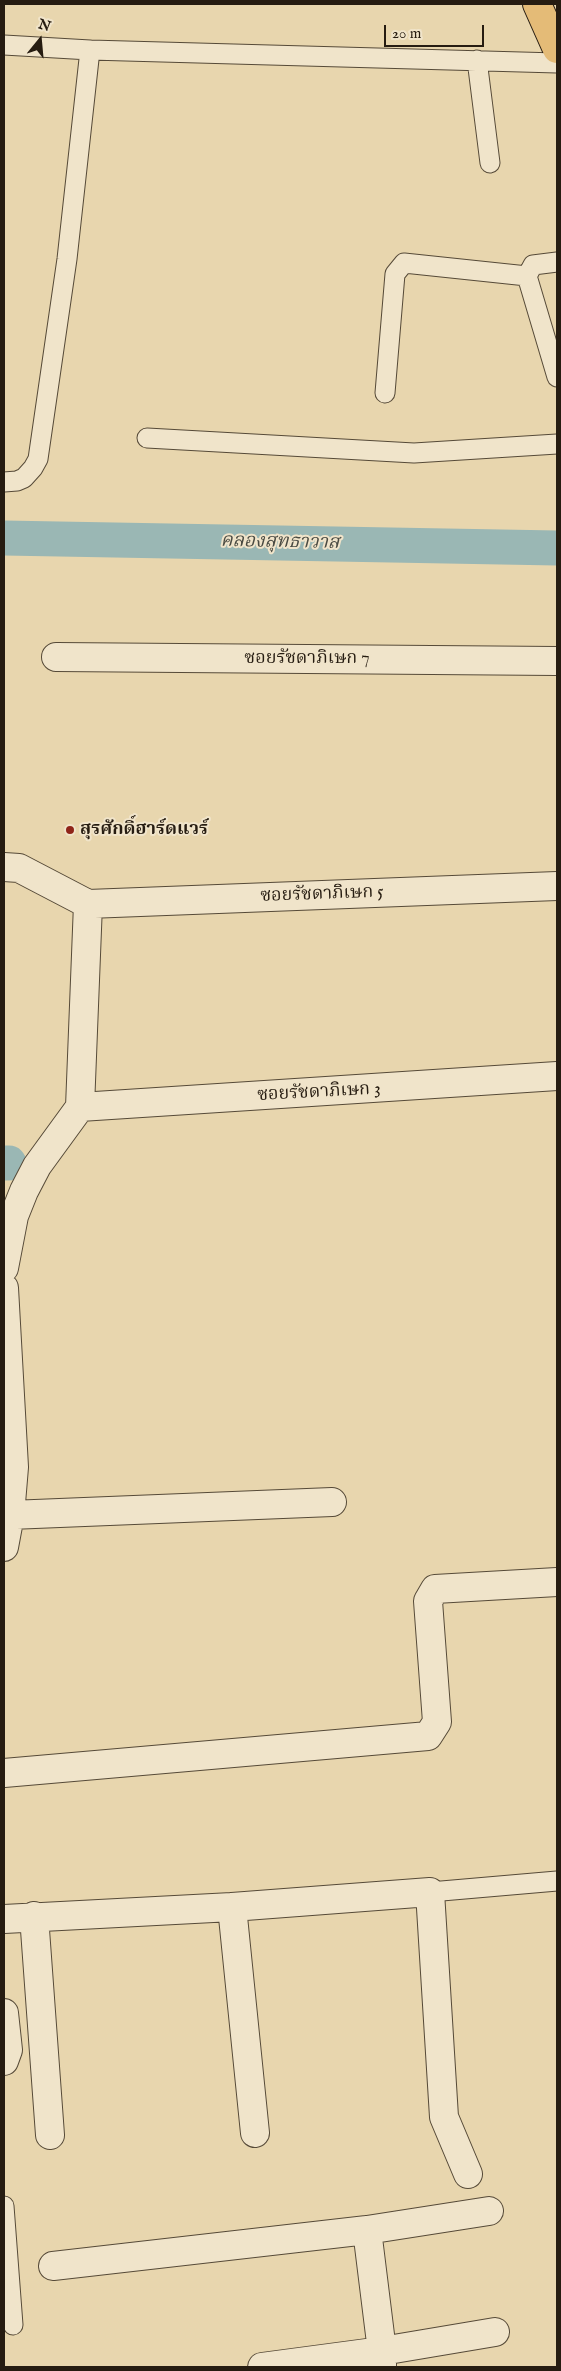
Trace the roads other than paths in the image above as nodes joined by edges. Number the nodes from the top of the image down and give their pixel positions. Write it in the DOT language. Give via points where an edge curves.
graph roads {
  1 [pos="537,4"];
  2 [pos="4,45"];
  3 [pos="90,50"];
  4 [pos="557,50"];
  5 [pos="477,60"];
  6 [pos="557,63"];
  7 [pos="490,163"];
  8 [pos="557,262"];
  9 [pos="527,276"];
  10 [pos="557,377"];
  11 [pos="385,393"];
  12 [pos="147,438"];
  13 [pos="557,444"];
  14 [pos="4,482"];
  15 [pos="56,657"];
  16 [pos="557,661"];
  17 [pos="4,867"];
  18 [pos="557,886"];
  19 [pos="88,904"];
  20 [pos="557,1076"];
  21 [pos="80,1107"];
  22 [pos="4,1268"];
  23 [pos="4,1288"];
  24 [pos="332,1502"];
  25 [pos="10,1515"];
  26 [pos="4,1547"];
  27 [pos="557,1582"];
  28 [pos="4,1773"];
  29 [pos="557,1881"];
  30 [pos="430,1892"];
  31 [pos="232,1907"];
  32 [pos="34,1916"];
  33 [pos="4,1919"];
  34 [pos="4,2013"];
  35 [pos="4,2061"];
  36 [pos="255,2132"];
  37 [pos="50,2135"];
  38 [pos="468,2174"];
  39 [pos="4,2206"];
  40 [pos="489,2211"];
  41 [pos="367,2230"];
  42 [pos="53,2266"];
  43 [pos="13,2325"];
  44 [pos="495,2332"];
  45 [pos="382,2359"];
  46 [pos="262,2367"];
  1 -- 4 [label="main road"];
  2 -- 3 [label="lane"];
  3 -- 5 [label="lane"];
  3 -- 14 [label="lane" via="67,259 38,459 24,478"];
  5 -- 6 [label="lane"];
  5 -- 7 [label="lane"];
  8 -- 9 [label="lane" via="533,265"];
  9 -- 10 [label="lane"];
  9 -- 11 [label="lane" via="404,263 395,274"];
  12 -- 13 [label="lane" via="414,452"];
  15 -- 16 [label="street, ซอยรัชดาภิเษก 7"];
  17 -- 19 [label="street" via="18,868"];
  18 -- 19 [label="street, ซอยรัชดาภิเษก 5"];
  19 -- 21 [label="street"];
  20 -- 21 [label="street, ซอยรัชดาภิเษก 3"];
  21 -- 22 [label="street" via="37,1166 24,1191 14,1216"];
  23 -- 25 [label="street" via="14,1467"];
  24 -- 25 [label="street"];
  25 -- 26 [label="street"];
  27 -- 28 [label="street" via="435,1589 428,1601 437,1722 428,1736"];
  29 -- 30 [label="lane"];
  30 -- 31 [label="street"];
  30 -- 38 [label="street" via="444,2117"];
  31 -- 32 [label="street"];
  31 -- 36 [label="street"];
  32 -- 33 [label="street"];
  32 -- 37 [label="street"];
  34 -- 35 [label="street" via="8,2050"];
  39 -- 43 [label="lane"];
  40 -- 41 [label="street"];
  41 -- 42 [label="street"];
  41 -- 45 [label="street"];
  44 -- 45 [label="street"];
  45 -- 46 [label="street"];
}
